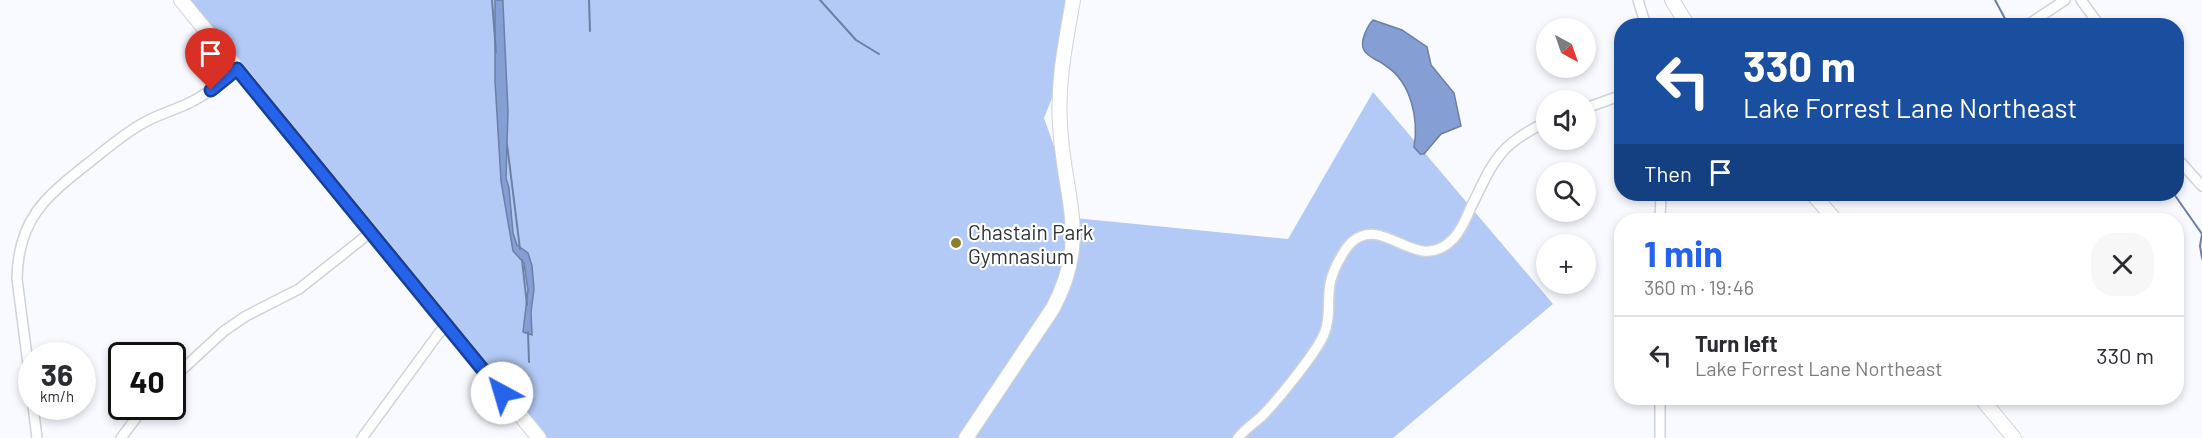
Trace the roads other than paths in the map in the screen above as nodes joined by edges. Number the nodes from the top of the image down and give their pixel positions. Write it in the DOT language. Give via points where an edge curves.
graph roads {
  1 [pos="181,0"];
  2 [pos="1073,0"];
  3 [pos="1638,0"];
  4 [pos="2066,0"];
  5 [pos="2081,0"];
  6 [pos="1677,2"];
  7 [pos="1644,18"];
  8 [pos="1684,18"];
  9 [pos="2038,18"];
  10 [pos="2094,18"];
  11 [pos="237,69"];
  12 [pos="1614,98"];
  13 [pos="1596,104"];
  14 [pos="1536,127"];
  15 [pos="2184,166"];
  16 [pos="2202,186"];
  17 [pos="1820,201"];
  18 [pos="1830,213"];
  19 [pos="371,232"];
  20 [pos="447,325"];
  21 [pos="25,342"];
  22 [pos="186,366"];
  23 [pos="1660,405"];
  24 [pos="1986,405"];
  25 [pos="35,420"];
  26 [pos="134,420"];
  27 [pos="37,438"];
  28 [pos="121,438"];
  29 [pos="362,438"];
  30 [pos="539,438"];
  31 [pos="966,438"];
  32 [pos="1238,438"];
  33 [pos="1660,438"];
  34 [pos="2014,438"];
  1 -- 11 [label="street"];
  2 -- 31 [label="street" via="1059,97 1061,145 1074,230 1070,268 1053,308"];
  3 -- 7 [label="street"];
  4 -- 9 [label="street"];
  5 -- 10 [label="street"];
  6 -- 8 [label="street"];
  11 -- 19 [label="street"];
  11 -- 21 [label="street" via="196,100 126,134 51,193 38,209 22,239 17,265"];
  12 -- 13 [label="street"];
  14 -- 32 [label="street" via="1502,151 1459,232 1444,246 1431,251 1417,250 1376,233 1353,241 1332,274 1328,320 1322,339 1268,409"];
  15 -- 16 [label="street"];
  17 -- 18 [label="street"];
  19 -- 20 [label="street"];
  19 -- 22 [label="street" via="299,289 246,316"];
  20 -- 29 [label="street"];
  20 -- 30 [label="street"];
  23 -- 33 [label="street"];
  24 -- 34 [label="street"];
  25 -- 27 [label="street"];
  26 -- 28 [label="street"];
}
